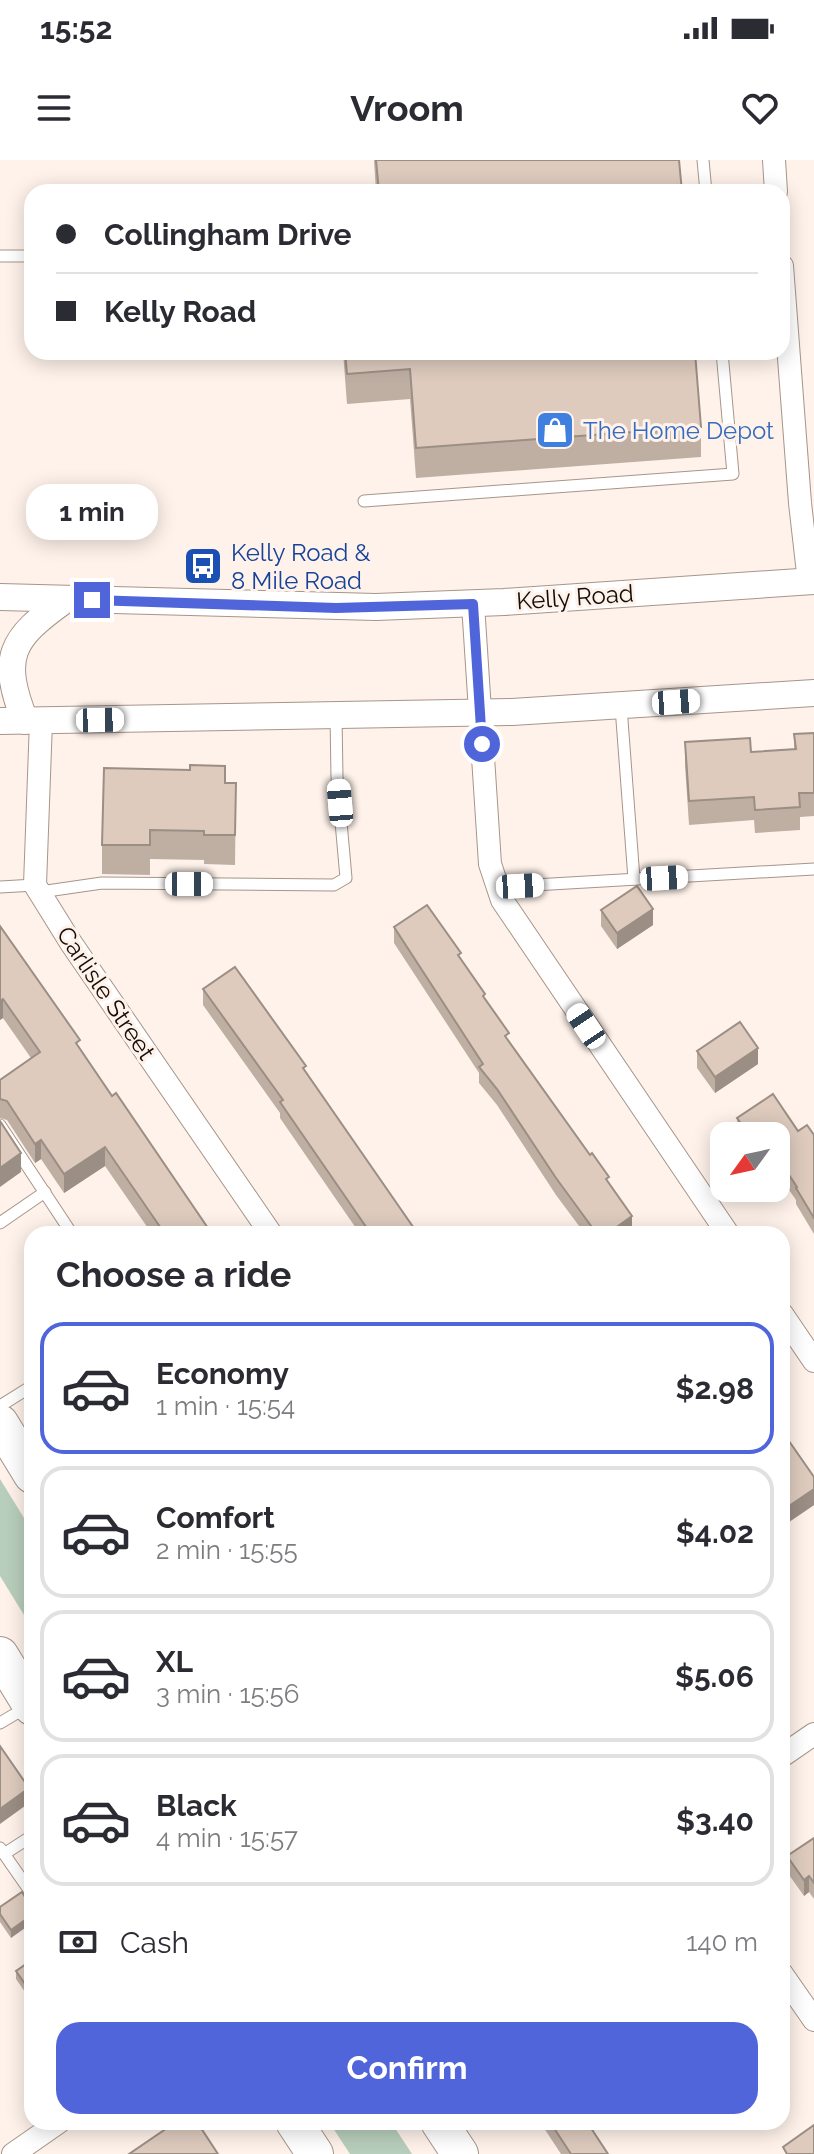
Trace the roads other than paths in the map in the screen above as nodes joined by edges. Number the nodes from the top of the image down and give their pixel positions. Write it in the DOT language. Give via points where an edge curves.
graph roads {
  1 [pos="703,160"];
  2 [pos="774,160"];
  3 [pos="705,184"];
  4 [pos="776,184"];
  5 [pos="0,256"];
  6 [pos="24,256"];
  7 [pos="723,360"];
  8 [pos="789,360"];
  9 [pos="364,501"];
  10 [pos="812,589"];
  11 [pos="0,597"];
  12 [pos="65,600"];
  13 [pos="473,604"];
  14 [pos="814,693"];
  15 [pos="621,706"];
  16 [pos="480,713"];
  17 [pos="336,715"];
  18 [pos="22,721"];
  19 [pos="814,869"];
  20 [pos="634,879"];
  21 [pos="0,887"];
  22 [pos="498,887"];
  23 [pos="38,889"];
  24 [pos="0,1125"];
  25 [pos="45,1192"];
  26 [pos="0,1223"];
  27 [pos="67,1226"];
  28 [pos="266,1226"];
  29 [pos="723,1226"];
  30 [pos="790,1326"];
  31 [pos="814,1361"];
  32 [pos="24,1391"];
  33 [pos="0,1406"];
  34 [pos="0,1655"];
  35 [pos="24,1694"];
  36 [pos="24,1710"];
  37 [pos="0,1723"];
  38 [pos="814,1734"];
  39 [pos="790,1750"];
  40 [pos="24,1840"];
  41 [pos="2,1851"];
  42 [pos="24,1883"];
  43 [pos="790,1986"];
  44 [pos="814,2020"];
  45 [pos="48,2130"];
  46 [pos="299,2130"];
  47 [pos="444,2130"];
  48 [pos="13,2154"];
  49 [pos="315,2154"];
  50 [pos="460,2154"];
  1 -- 3 [label="lane"];
  2 -- 4 [label="street"];
  5 -- 6 [label="lane"];
  7 -- 9 [label="lane" via="733,474"];
  8 -- 10 [label="street"];
  10 -- 13 [label="street, Kelly Road"];
  11 -- 12 [label="street, Kelly Road"];
  12 -- 13 [label="street, Kelly Road" via="336,608"];
  12 -- 18 [label="street" via="37,620 16,649 11,678"];
  13 -- 16 [label="street"];
  14 -- 15 [label="street"];
  15 -- 16 [label="street"];
  15 -- 20 [label="lane"];
  16 -- 17 [label="street"];
  16 -- 22 [label="street" via="490,864"];
  17 -- 18 [label="street"];
  17 -- 23 [label="lane" via="346,878 334,885 102,883"];
  18 -- 23 [label="street"];
  19 -- 20 [label="lane"];
  20 -- 22 [label="lane"];
  21 -- 23 [label="lane"];
  22 -- 29 [label="street" via="515,922"];
  23 -- 28 [label="street, Carlisle Street"];
  24 -- 25 [label="lane"];
  25 -- 26 [label="lane"];
  25 -- 27 [label="lane"];
  30 -- 31 [label="street"];
  32 -- 33 [label="lane"];
  34 -- 35 [label="highway"];
  36 -- 37 [label="lane"];
  38 -- 39 [label="street"];
  40 -- 41 [label="lane"];
  41 -- 42 [label="lane"];
  43 -- 44 [label="street"];
  45 -- 48 [label="street"];
  46 -- 49 [label="highway"];
  47 -- 50 [label="highway"];
}
